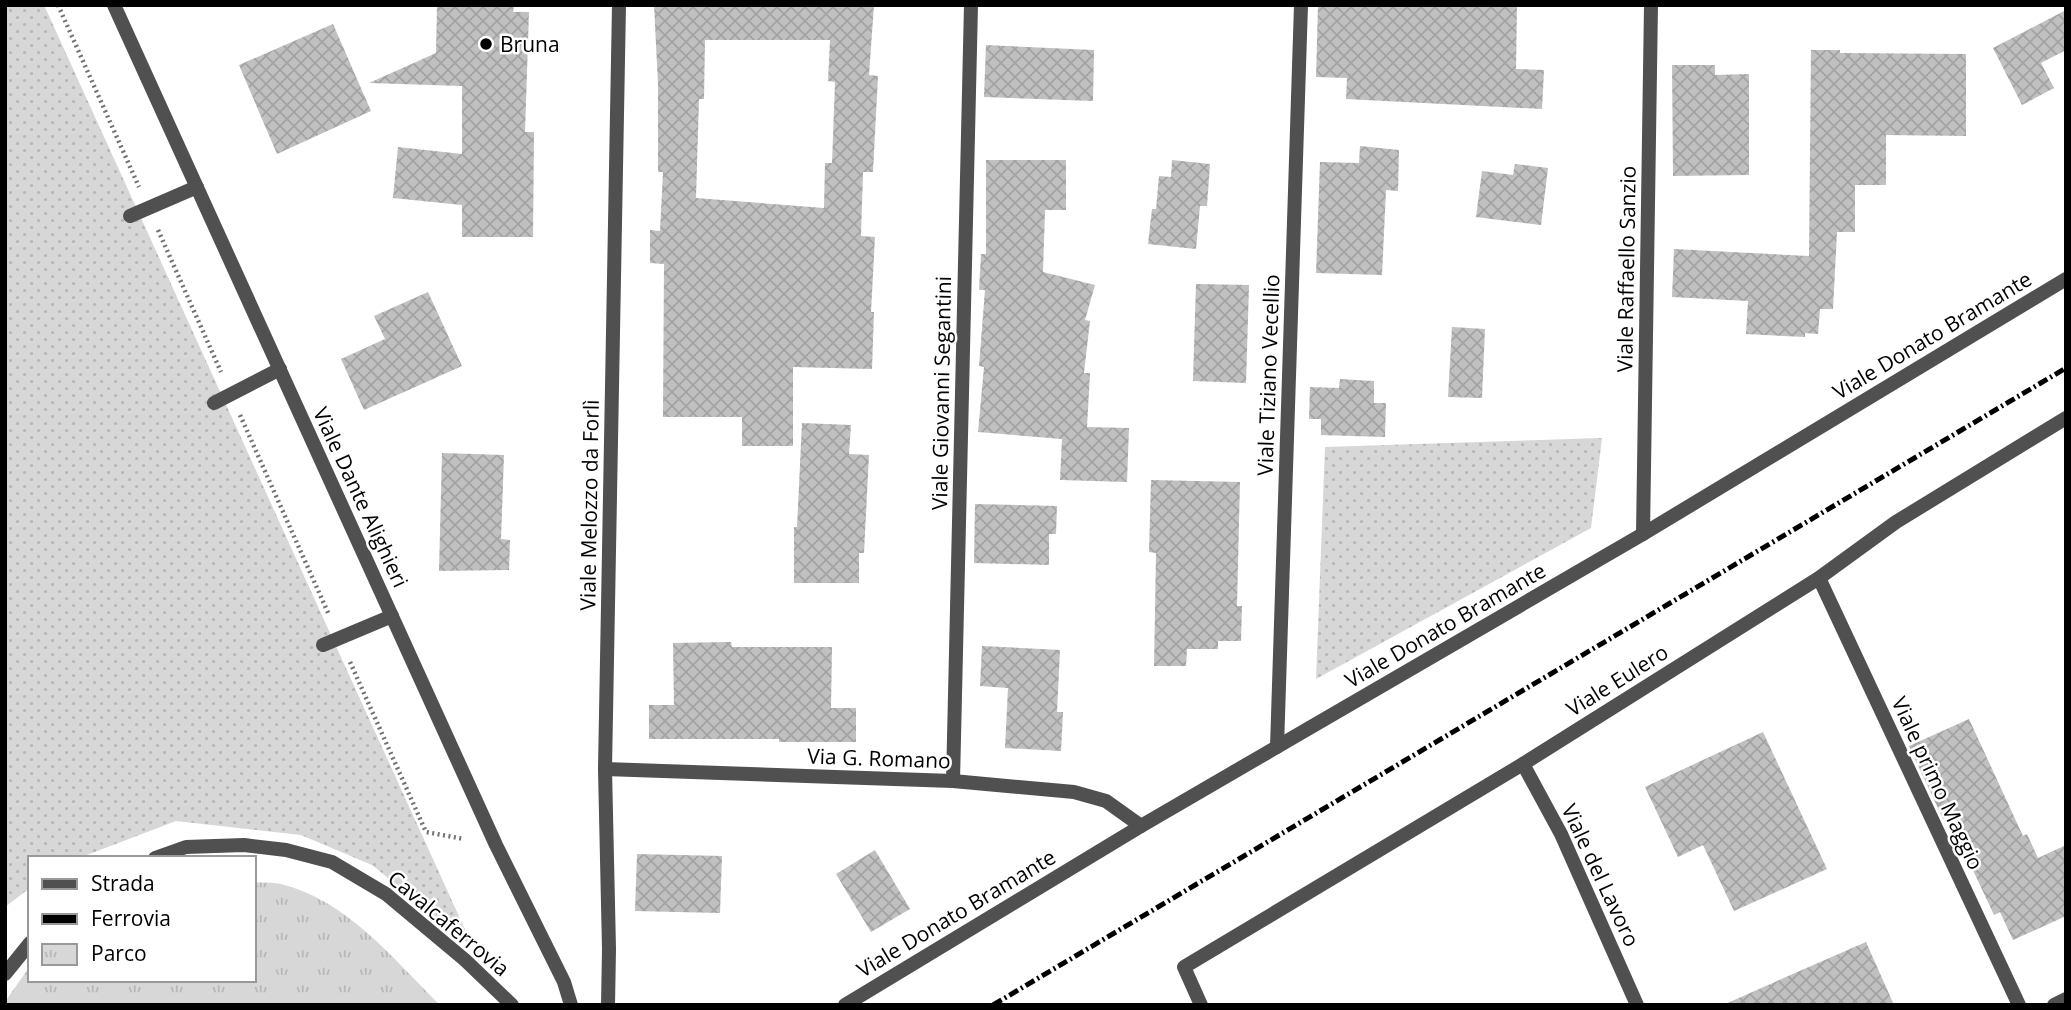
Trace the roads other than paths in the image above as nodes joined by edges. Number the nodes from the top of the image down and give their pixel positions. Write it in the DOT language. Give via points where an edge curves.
graph roads {
  1 [pos="114,5"];
  2 [pos="619,5"];
  3 [pos="971,5"];
  4 [pos="1301,5"];
  5 [pos="1651,5"];
  6 [pos="197,187"];
  7 [pos="130,216"];
  8 [pos="2066,279"];
  9 [pos="279,369"];
  10 [pos="214,403"];
  11 [pos="2066,418"];
  12 [pos="1643,534"];
  13 [pos="1819,578"];
  14 [pos="392,616"];
  15 [pos="323,645"];
  16 [pos="1277,747"];
  17 [pos="1523,764"];
  18 [pos="605,769"];
  19 [pos="953,781"];
  20 [pos="1140,826"];
  21 [pos="161,856"];
  22 [pos="28,945"];
  23 [pos="5,974"];
  24 [pos="2066,999"];
  25 [pos="512,1005"];
  26 [pos="571,1005"];
  27 [pos="608,1005"];
  28 [pos="845,1005"];
  29 [pos="1201,1005"];
  30 [pos="1637,1005"];
  31 [pos="2019,1005"];
  32 [pos="2054,1005"];
  1 -- 6 [label="street, Viale Dante Alighieri"];
  2 -- 18 [label="street, Viale Melozzo da Forlì"];
  3 -- 19 [label="street, Viale Giovanni Segantini"];
  4 -- 16 [label="street, Viale Tiziano Vecellio"];
  5 -- 12 [label="street, Viale Raffaello Sanzio"];
  6 -- 7 [label="street"];
  6 -- 9 [label="street, Viale Dante Alighieri"];
  8 -- 12 [label="street, Viale Donato Bramante"];
  9 -- 10 [label="street"];
  9 -- 14 [label="street, Viale Dante Alighieri"];
  11 -- 13 [label="street, Viale Eulero" via="1896,522"];
  12 -- 16 [label="street, Viale Donato Bramante"];
  13 -- 17 [label="street, Viale Eulero"];
  13 -- 31 [label="street, Viale primo Maggio"];
  14 -- 15 [label="street"];
  14 -- 26 [label="street, Viale Dante Alighieri"];
  16 -- 20 [label="street, Viale Donato Bramante"];
  17 -- 29 [label="street, Viale Eulero" via="1184,967"];
  17 -- 30 [label="street, Viale del Lavoro" via="1560,834"];
  18 -- 19 [label="street, Via G. Romano"];
  18 -- 27 [label="street, Viale Melozzo da Forlì"];
  19 -- 20 [label="street, Via G. Romano" via="1091,796 1106,801"];
  20 -- 28 [label="street, Viale Donato Bramante"];
  21 -- 25 [label="street, Cavalcaferrovia" via="186,847 244,845 332,862 386,894"];
  22 -- 23 [label="street"];
  24 -- 32 [label="street"];
}
